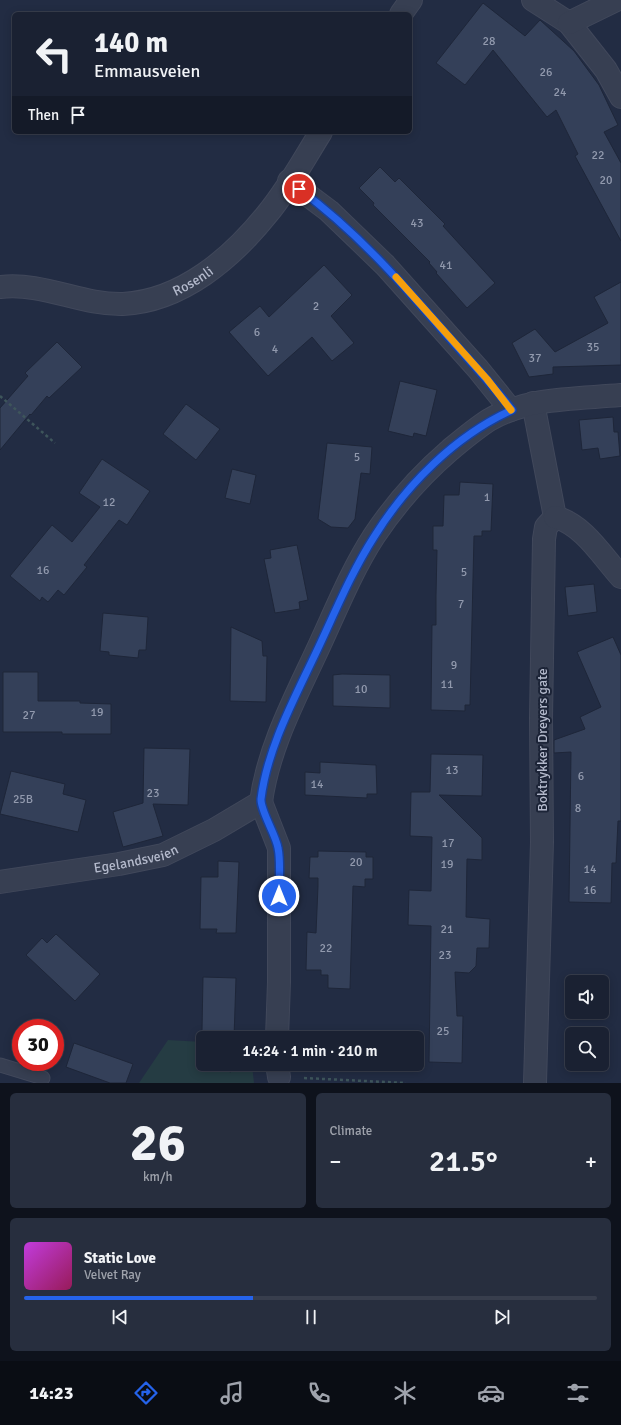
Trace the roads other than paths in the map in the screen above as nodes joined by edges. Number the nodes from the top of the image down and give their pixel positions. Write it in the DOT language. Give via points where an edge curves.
graph roads {
  1 [pos="410,0"];
  2 [pos="533,0"];
  3 [pos="616,0"];
  4 [pos="402,12"];
  5 [pos="569,23"];
  6 [pos="621,97"];
  7 [pos="320,134"];
  8 [pos="289,182"];
  9 [pos="0,287"];
  10 [pos="621,395"];
  11 [pos="533,403"];
  12 [pos="512,410"];
  13 [pos="555,517"];
  14 [pos="621,577"];
  15 [pos="261,802"];
  16 [pos="0,882"];
  17 [pos="277,1031"];
  18 [pos="0,1065"];
  19 [pos="43,1078"];
  20 [pos="535,1083"];
  1 -- 4 [label="street"];
  2 -- 5 [label="street"];
  3 -- 5 [label="street"];
  5 -- 6 [label="street" via="606,70"];
  7 -- 8 [label="street, Rosenli"];
  8 -- 9 [label="street, Rosenli" via="268,213 227,256 187,285 159,298 122,304 89,300 45,288 15,285"];
  8 -- 12 [label="street" via="329,212 385,265 478,368"];
  10 -- 11 [label="street"];
  11 -- 12 [label="street"];
  11 -- 13 [label="street"];
  12 -- 15 [label="street" via="489,420 442,457 411,487 374,537 336,608 295,697 269,761"];
  13 -- 14 [label="street" via="567,520 578,528"];
  13 -- 20 [label="street, Boktrykker Dreyers gate" via="546,528 544,539 542,842"];
  15 -- 16 [label="street, Egelandsveien" via="208,834 163,855"];
  15 -- 17 [label="street" via="278,848"];
  18 -- 19 [label="lane"];
}
